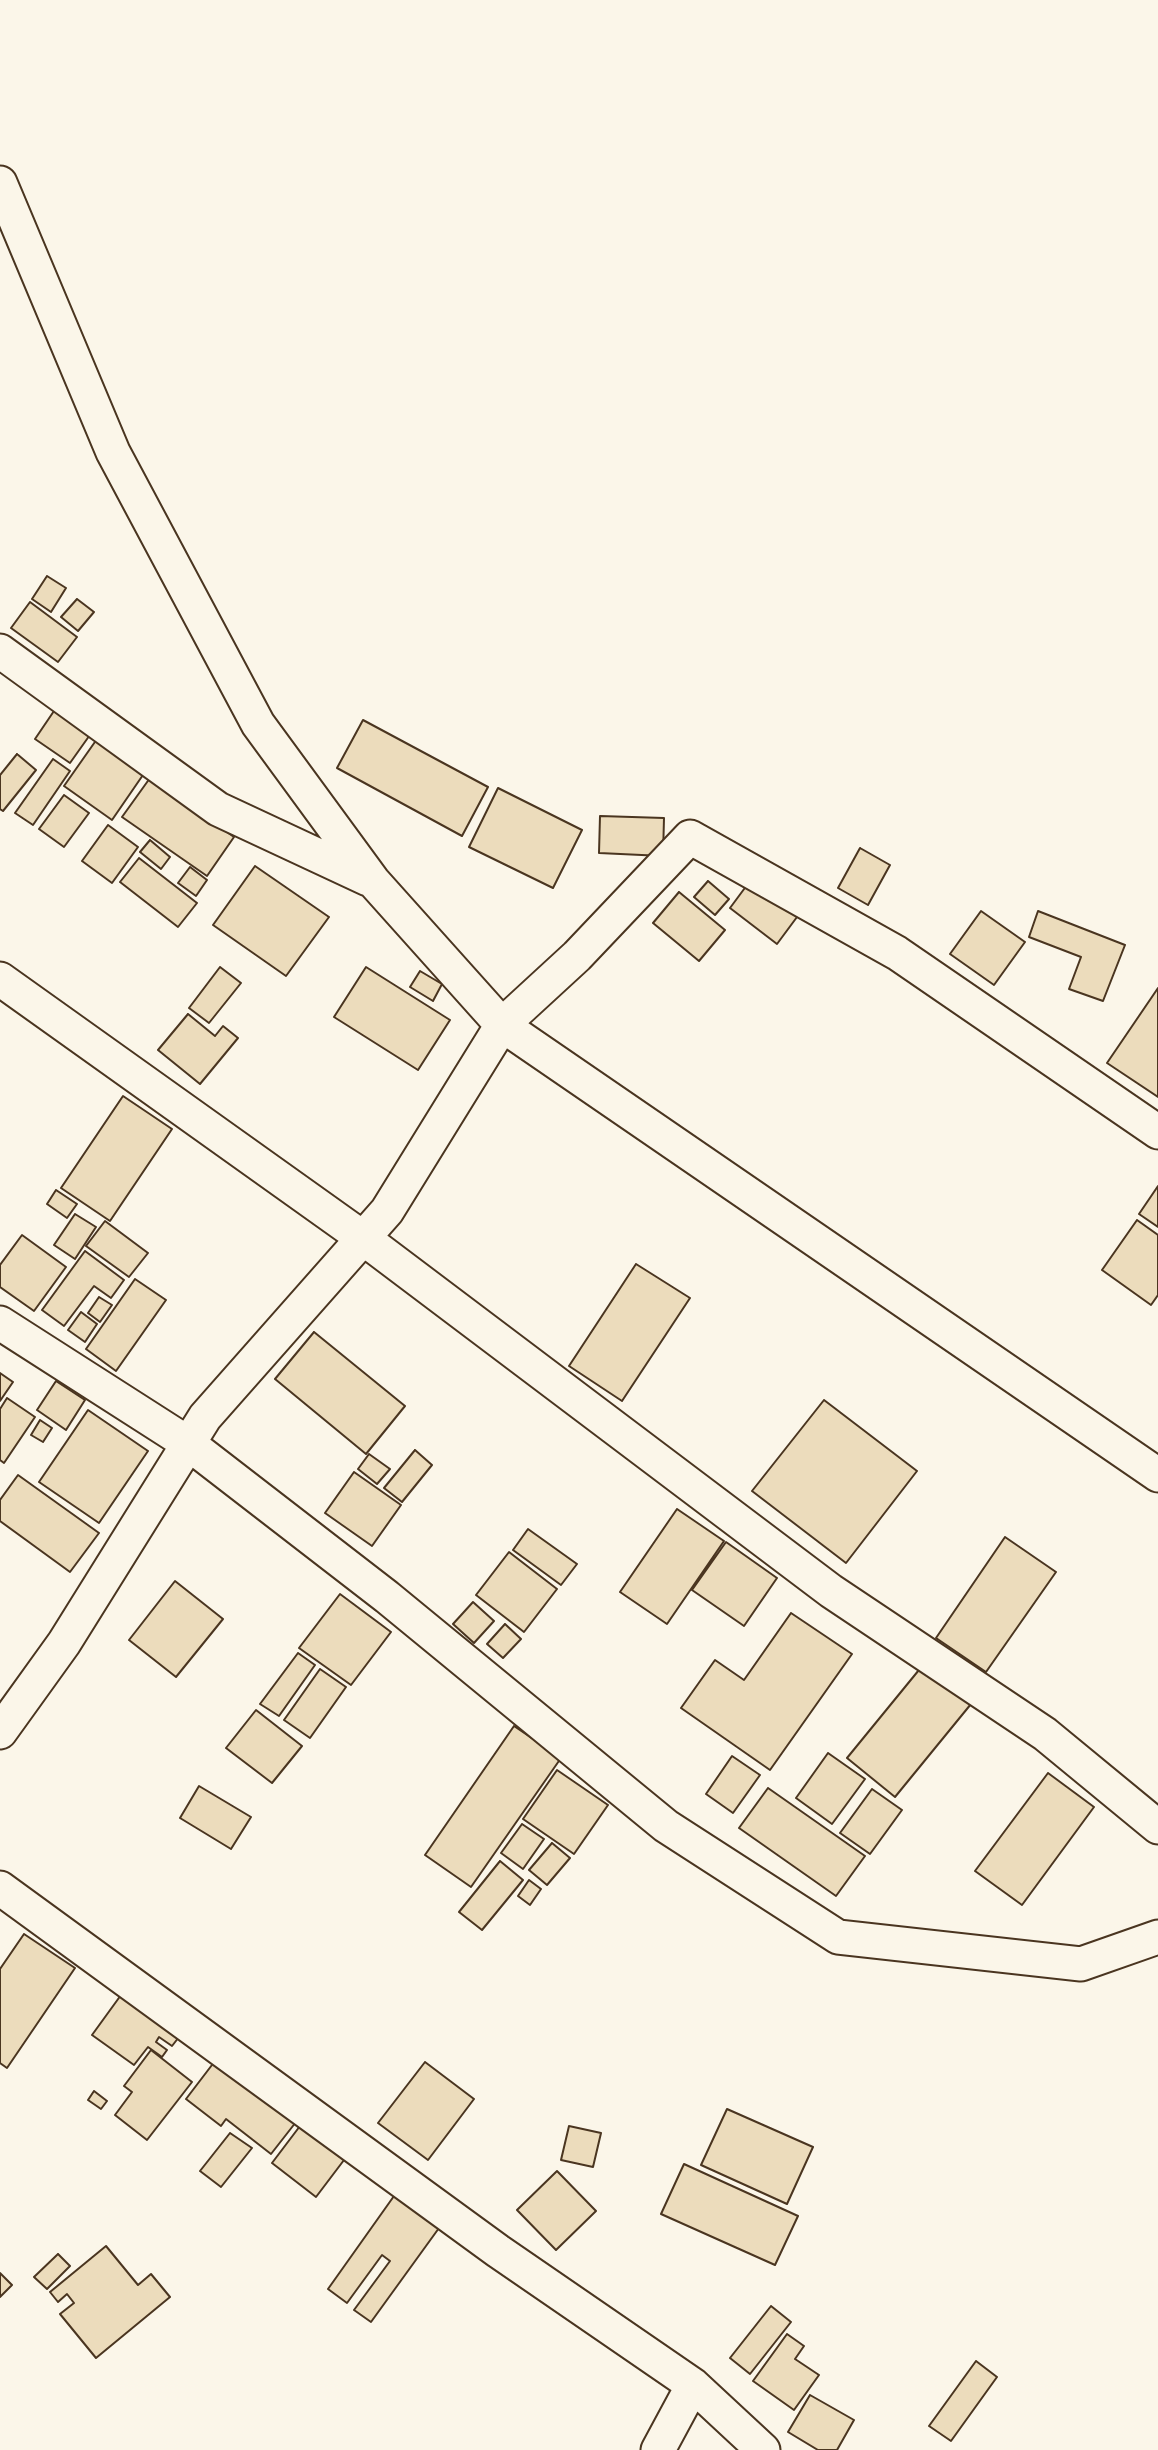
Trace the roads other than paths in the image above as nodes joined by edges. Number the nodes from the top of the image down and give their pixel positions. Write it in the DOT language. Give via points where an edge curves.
graph roads {
  1 [pos="0,183"];
  2 [pos="0,651"];
  3 [pos="373,881"];
  4 [pos="0,979"];
  5 [pos="502,1025"];
  6 [pos="1158,1132"];
  7 [pos="363,1237"];
  8 [pos="0,1323"];
  9 [pos="189,1444"];
  10 [pos="1158,1475"];
  11 [pos="3,1722"];
  12 [pos="1158,1827"];
  13 [pos="0,1888"];
  14 [pos="1158,1937"];
  15 [pos="693,2385"];
  16 [pos="658,2450"];
  17 [pos="763,2450"];
  1 -- 3 [label="street" via="113,452 238,687 258,724"];
  2 -- 3 [label="street" via="218,809"];
  3 -- 5 [label="street"];
  4 -- 7 [label="street"];
  5 -- 6 [label="street" via="578,956 690,837 897,953"];
  5 -- 7 [label="street" via="387,1211"];
  5 -- 10 [label="street"];
  7 -- 9 [label="street" via="205,1417"];
  7 -- 12 [label="street" via="831,1591 1045,1734"];
  8 -- 9 [label="street"];
  9 -- 11 [label="street" via="64,1643"];
  9 -- 14 [label="street" via="387,1597 666,1826 838,1937 1081,1964"];
  13 -- 15 [label="street" via="498,2251"];
  15 -- 16 [label="street"];
  15 -- 17 [label="street"];
}
